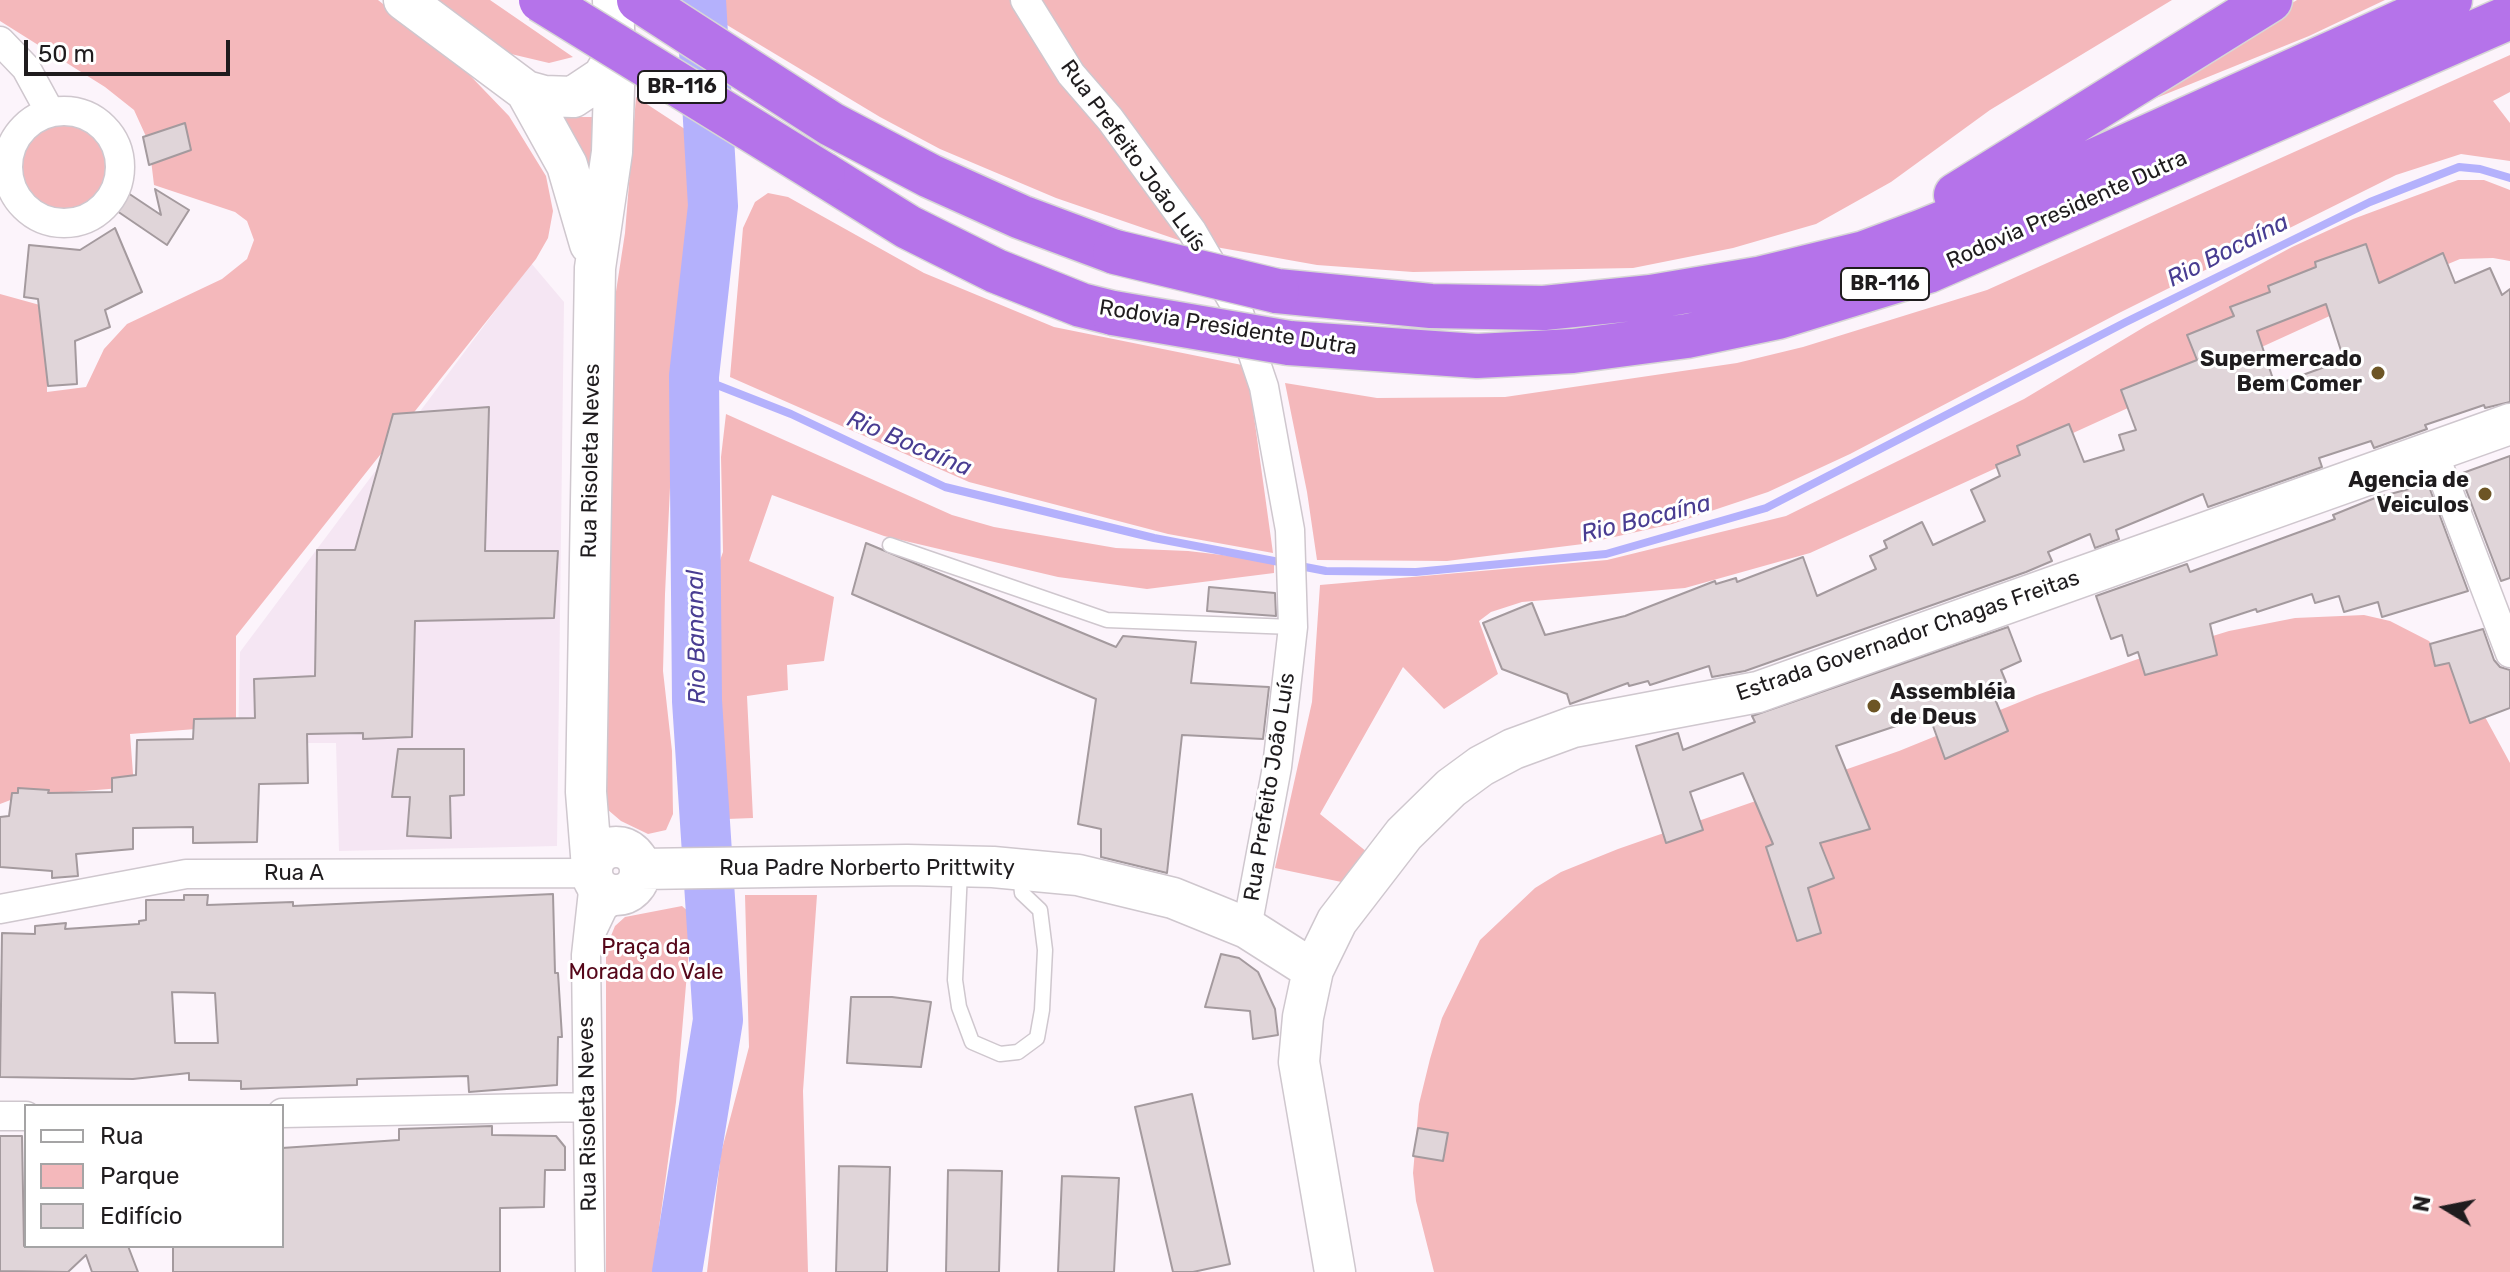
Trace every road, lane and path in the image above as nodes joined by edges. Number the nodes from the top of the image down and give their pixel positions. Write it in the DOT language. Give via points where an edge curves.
graph roads {
  1 [pos="404,0"];
  2 [pos="541,0"];
  3 [pos="613,0"];
  4 [pos="639,0"];
  5 [pos="1025,0"];
  6 [pos="2270,0"];
  7 [pos="2510,17"];
  8 [pos="2441,19"];
  9 [pos="0,41"];
  10 [pos="615,56"];
  11 [pos="526,91"];
  12 [pos="50,112"];
  13 [pos="1864,253"];
  14 [pos="595,268"];
  15 [pos="2510,424"];
  16 [pos="2433,451"];
  17 [pos="890,545"];
  18 [pos="1293,627"];
  19 [pos="2510,653"];
  20 [pos="961,866"];
  21 [pos="1019,869"];
  22 [pos="615,872"];
  23 [pos="0,909"];
  24 [pos="1247,928"];
  25 [pos="1313,970"];
  26 [pos="587,1107"];
  27 [pos="284,1113"];
  28 [pos="0,1116"];
  29 [pos="24,1116"];
  30 [pos="590,1272"];
  31 [pos="1335,1272"];
  1 -- 11 [label="main road"];
  2 -- 8 [label="highway, Rodovia Presidente Dutra / BR-116, bridge" via="908,227 1081,305 1289,343 1477,356 1573,351 1687,336 1778,317 1928,271"];
  3 -- 10 [label="main road, Rua Risoleta Neves"];
  4 -- 13 [label="highway, Rodovia Presidente Dutra / BR-116, bridge" via="831,124 930,176 1115,252 1277,291 1431,306 1544,308 1728,284"];
  5 -- 18 [label="street, Rua Prefeito João Luís" via="1071,74 1192,231 1238,310 1264,387 1290,530"];
  6 -- 13 [label="highway"];
  7 -- 8 [label="highway, Rodovia Presidente Dutra / BR-116"];
  8 -- 13 [label="highway, Rodovia Presidente Dutra / BR-116"];
  9 -- 12 [label="street" via="20,59"];
  10 -- 11 [label="main road" via="603,77 580,95 560,98"];
  10 -- 14 [label="main road, Rua Risoleta Neves" via="612,152"];
  11 -- 14 [label="main road" via="576,185"];
  12 -- 12 [label="street" via="31,121 17,137 8,163 11,185 37,216 65,223 85,219 102,209 117,187 118,149 104,126 88,115"];
  14 -- 22 [label="main road, Rua Risoleta Neves" via="586,792"];
  15 -- 16 [label="main road, Estrada Governador Chagas Freitas"];
  16 -- 19 [label="street"];
  16 -- 25 [label="main road, Estrada Governador Chagas Freitas" via="1758,692 1573,727 1513,749 1451,788 1404,834 1337,921"];
  17 -- 18 [label="lane" via="1107,620"];
  18 -- 24 [label="street, Rua Prefeito João Luís" via="1277,767"];
  20 -- 21 [label="main road, Rua Padre Norberto Prittwity"];
  20 -- 21 [label="lane" via="955,980 959,1007 972,1042 1000,1054 1018,1052 1037,1038 1042,1010 1045,950 1040,910 1022,893"];
  20 -- 22 [label="main road, Rua Padre Norberto Prittwity"];
  21 -- 24 [label="main road, Rua Padre Norberto Prittwity" via="1112,882 1173,898"];
  22 -- 23 [label="street, Rua A" via="186,874"];
  22 -- 26 [label="street, Rua Risoleta Neves" via="586,955"];
  24 -- 25 [label="main road, Rua Padre Norberto Prittwity"];
  25 -- 31 [label="main road, Estrada Governador Chagas Freitas" via="1299,1062"];
  26 -- 27 [label="street"];
  26 -- 30 [label="street, Rua Risoleta Neves"];
  28 -- 29 [label="street"];
}
